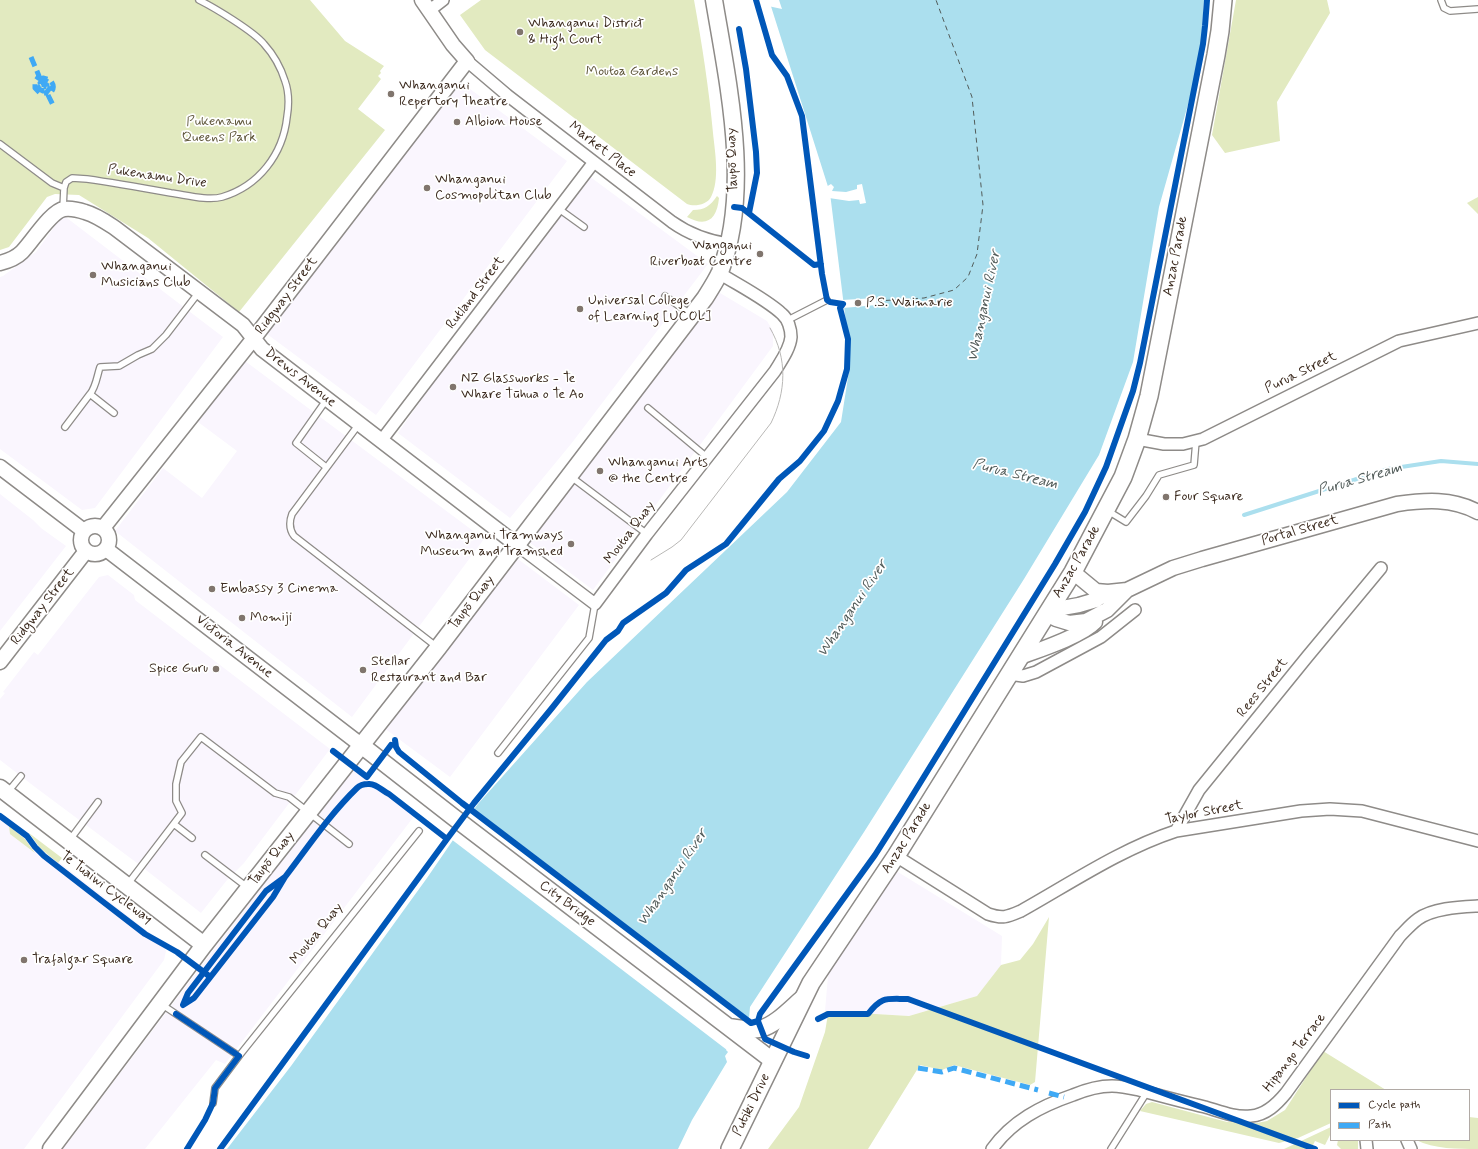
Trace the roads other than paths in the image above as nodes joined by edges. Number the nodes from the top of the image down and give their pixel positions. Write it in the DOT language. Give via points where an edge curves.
graph roads {
  1 [pos="199,0"];
  2 [pos="443,0"];
  3 [pos="714,0"];
  4 [pos="1223,0"];
  5 [pos="1441,0"];
  6 [pos="426,5"];
  7 [pos="1478,9"];
  8 [pos="467,60"];
  9 [pos="0,144"];
  10 [pos="594,162"];
  11 [pos="64,188"];
  12 [pos="64,209"];
  13 [pos="559,209"];
  14 [pos="584,227"];
  15 [pos="728,244"];
  16 [pos="4,262"];
  17 [pos="719,273"];
  18 [pos="199,291"];
  19 [pos="665,296"];
  20 [pos="827,300"];
  21 [pos="692,316"];
  22 [pos="786,321"];
  23 [pos="1478,323"];
  24 [pos="254,338"];
  25 [pos="90,394"];
  26 [pos="327,399"];
  27 [pos="648,408"];
  28 [pos="114,413"];
  29 [pos="359,424"];
  30 [pos="64,427"];
  31 [pos="1137,439"];
  32 [pos="381,441"];
  33 [pos="1196,441"];
  34 [pos="708,458"];
  35 [pos="0,467"];
  36 [pos="326,467"];
  37 [pos="569,476"];
  38 [pos="1106,510"];
  39 [pos="1478,512"];
  40 [pos="104,528"];
  41 [pos="84,531"];
  42 [pos="647,534"];
  43 [pos="517,545"];
  44 [pos="106,548"];
  45 [pos="86,551"];
  46 [pos="1381,568"];
  47 [pos="1073,572"];
  48 [pos="1127,590"];
  49 [pos="1108,592"];
  50 [pos="595,604"];
  51 [pos="1049,609"];
  52 [pos="1107,610"];
  53 [pos="1135,610"];
  54 [pos="438,648"];
  55 [pos="1020,657"];
  56 [pos="0,662"];
  57 [pos="1009,674"];
  58 [pos="361,745"];
  59 [pos="498,753"];
  60 [pos="20,776"];
  61 [pos="4,790"];
  62 [pos="98,802"];
  63 [pos="309,812"];
  64 [pos="174,824"];
  65 [pos="420,831"];
  66 [pos="1176,832"];
  67 [pos="192,838"];
  68 [pos="69,841"];
  69 [pos="1478,841"];
  70 [pos="349,844"];
  71 [pos="205,855"];
  72 [pos="896,856"];
  73 [pos="127,886"];
  74 [pos="249,888"];
  75 [pos="1478,906"];
  76 [pos="204,945"];
  77 [pos="803,998"];
  78 [pos="160,1004"];
  79 [pos="736,1030"];
  80 [pos="239,1056"];
  81 [pos="773,1061"];
  82 [pos="1147,1092"];
  83 [pos="213,1103"];
  84 [pos="51,1149"];
  85 [pos="730,1149"];
  86 [pos="992,1149"];
  87 [pos="1111,1149"];
  1 -- 11 [label="lane, Pukenamu Drive" via="264,43 286,82 289,104 286,128 269,165 240,190 221,198 199,197 87,178 72,178 66,182"];
  2 -- 6 [label="street"];
  3 -- 15 [label="main road, Taupō Quay" via="726,71 735,151 733,215"];
  4 -- 31 [label="main road, Anzac Parade" via="1215,62 1149,396"];
  5 -- 7 [label="lane" via="1444,8 1450,11"];
  6 -- 8 [label="street" via="453,45"];
  8 -- 10 [label="street, Market Place" via="507,95"];
  8 -- 24 [label="street, Ridgway Street"];
  9 -- 11 [label="lane" via="52,183"];
  10 -- 13 [label="street, Rutland Street"];
  10 -- 15 [label="street, Market Place" via="681,228 704,239"];
  11 -- 12 [label="lane"];
  12 -- 16 [label="street" via="54,215 20,253"];
  12 -- 18 [label="street, Drews Avenue" via="87,212 115,228"];
  13 -- 14 [label="lane"];
  13 -- 32 [label="street, Rutland Street"];
  15 -- 17 [label="main road, Taupō Quay"];
  17 -- 21 [label="main road, Taupō Quay"];
  17 -- 22 [label="street" via="770,305 783,315"];
  18 -- 24 [label="street, Drews Avenue"];
  18 -- 25 [label="lane" via="166,335 152,349 119,366 100,367 94,389"];
  19 -- 21 [label="lane"];
  20 -- 22 [label="lane"];
  21 -- 37 [label="main road, Taupō Quay"];
  22 -- 34 [label="street, Moutoa Quay" via="790,327 791,338 782,360"];
  23 -- 33 [label="street, Purua Street" via="1400,341"];
  24 -- 26 [label="street, Drews Avenue" via="262,349"];
  24 -- 40 [label="street, Ridgway Street"];
  25 -- 28 [label="lane"];
  25 -- 30 [label="lane"];
  26 -- 29 [label="street, Drews Avenue"];
  26 -- 36 [label="lane" via="296,443"];
  27 -- 34 [label="lane"];
  29 -- 32 [label="street, Drews Avenue"];
  29 -- 36 [label="lane"];
  31 -- 33 [label="street, Purua Street" via="1164,444"];
  31 -- 38 [label="main road, Anzac Parade" via="1123,477"];
  32 -- 43 [label="street, Drews Avenue"];
  33 -- 38 [label="lane" via="1194,465 1159,475 1126,522"];
  34 -- 42 [label="street, Moutoa Quay"];
  35 -- 41 [label="street"];
  36 -- 54 [label="lane" via="292,514 290,526 294,536"];
  37 -- 42 [label="lane"];
  37 -- 43 [label="main road, Taupō Quay"];
  38 -- 47 [label="main road, Anzac Parade"];
  39 -- 48 [label="street, Portal Street" via="1457,503 1438,501 1397,504 1202,558 1173,568"];
  40 -- 41 [label="street" via="93,526"];
  40 -- 44 [label="street" via="109,538"];
  41 -- 45 [label="street" via="81,542"];
  42 -- 50 [label="street, Moutoa Quay"];
  43 -- 50 [label="street, Drews Avenue"];
  43 -- 54 [label="main road, Taupō Quay"];
  44 -- 45 [label="street" via="97,554"];
  44 -- 58 [label="street, Victoria Avenue"];
  45 -- 56 [label="street, Ridgway Street"];
  46 -- 66 [label="street, Rees Street" via="1199,790"];
  47 -- 49 [label="street, Portal Street" via="1096,591"];
  47 -- 51 [label="main road, Anzac Parade"];
  48 -- 49 [label="street, Portal Street"];
  48 -- 52 [label="street, Portal Street"];
  49 -- 51 [label="street, Portal Street" via="1096,600 1079,605"];
  50 -- 59 [label="lane, Moutoa Quay" via="589,638"];
  51 -- 52 [label="street, Portal Street" via="1061,621 1069,623 1086,621"];
  51 -- 55 [label="main road, Anzac Parade"];
  52 -- 55 [label="street, Portal Street" via="1090,628"];
  53 -- 57 [label="street" via="1101,637 1042,669 1023,676"];
  54 -- 58 [label="main road, Taupō Quay"];
  55 -- 57 [label="main road, Anzac Parade"];
  57 -- 72 [label="main road, Anzac Parade"];
  58 -- 63 [label="main road, Taupō Quay"];
  58 -- 79 [label="main road, City Bridge"];
  60 -- 61 [label="lane"];
  61 -- 68 [label="main road"];
  62 -- 68 [label="lane"];
  63 -- 64 [label="lane" via="289,797 275,793 201,737 181,762 176,784 176,801 182,814"];
  63 -- 70 [label="lane"];
  63 -- 74 [label="main road, Taupō Quay"];
  64 -- 67 [label="lane"];
  64 -- 73 [label="lane"];
  65 -- 80 [label="lane, Moutoa Quay"];
  66 -- 69 [label="street, Taylor Street" via="1301,810 1330,809 1362,811"];
  66 -- 72 [label="street, Taylor Street" via="1127,851 1005,918 988,914"];
  68 -- 73 [label="main road"];
  71 -- 74 [label="lane"];
  72 -- 77 [label="main road, Anzac Parade"];
  73 -- 76 [label="main road"];
  74 -- 76 [label="main road, Taupō Quay"];
  75 -- 82 [label="street, Hipango Terrace" via="1444,909 1419,918 1410,925 1286,1093 1270,1109 1260,1114 1241,1116"];
  76 -- 78 [label="main road, Taupō Quay"];
  77 -- 79 [label="main road" via="769,1025"];
  77 -- 81 [label="main road, Anzac Parade"];
  78 -- 80 [label="lane"];
  78 -- 84 [label="main road, Taupō Quay"];
  79 -- 81 [label="main road, City Bridge"];
  80 -- 83 [label="lane, Moutoa Quay" via="215,1088"];
  81 -- 85 [label="main road, Putiki Drive"];
  82 -- 86 [label="street, Hipango Terrace" via="1112,1086 1064,1097 1025,1116 1006,1132"];
  82 -- 87 [label="lane"];
}
